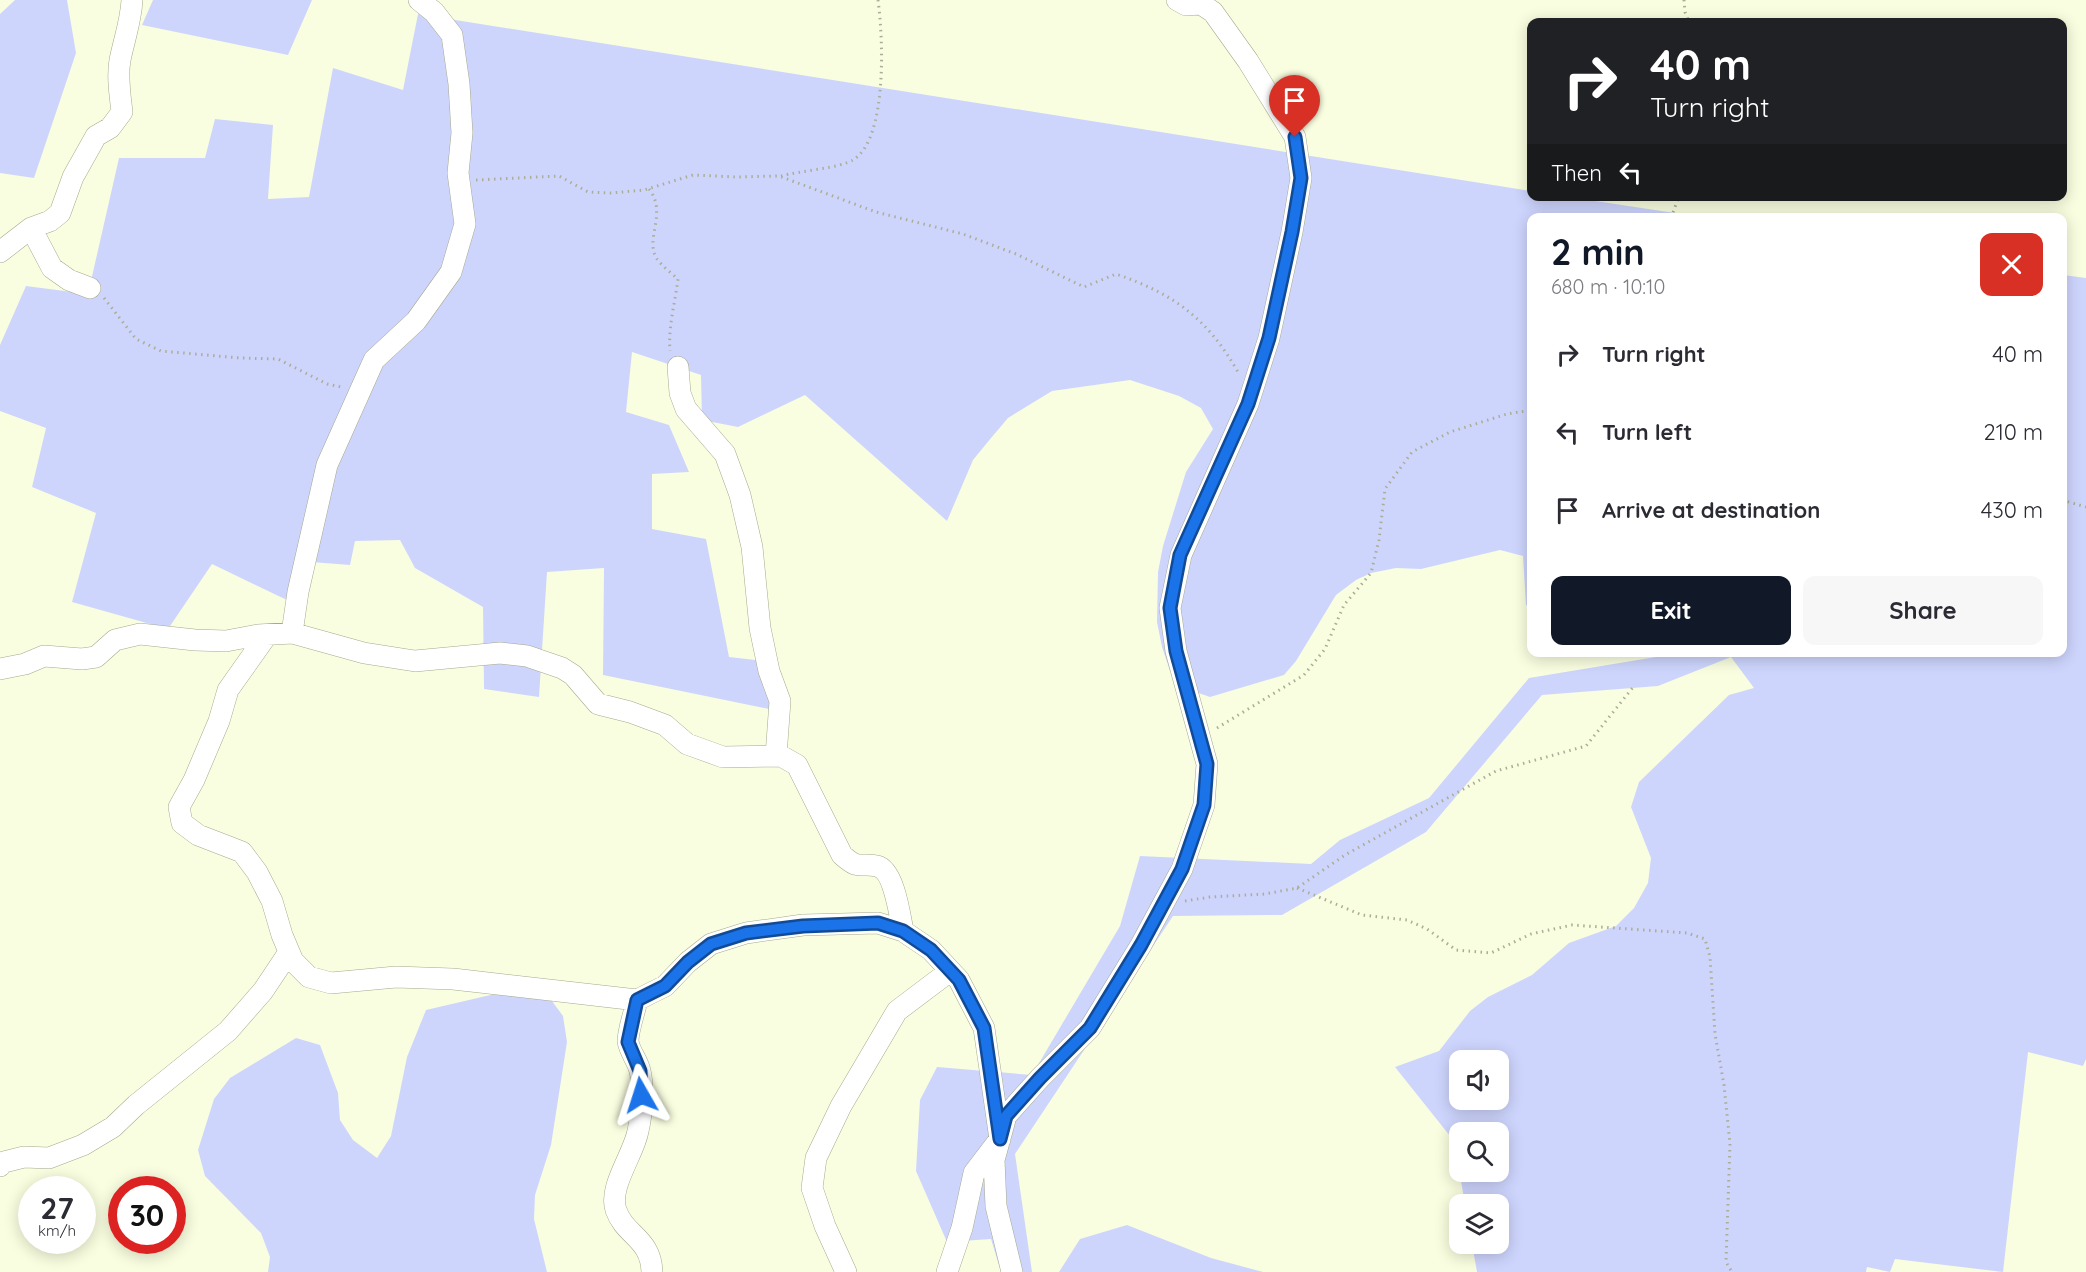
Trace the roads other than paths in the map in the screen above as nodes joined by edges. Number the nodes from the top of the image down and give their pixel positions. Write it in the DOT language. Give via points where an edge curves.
graph roads {
  1 [pos="132,0"];
  2 [pos="419,0"];
  3 [pos="1177,0"];
  4 [pos="31,228"];
  5 [pos="0,252"];
  6 [pos="90,288"];
  7 [pos="678,368"];
  8 [pos="292,633"];
  9 [pos="267,635"];
  10 [pos="0,669"];
  11 [pos="776,756"];
  12 [pos="903,931"];
  13 [pos="289,952"];
  14 [pos="950,971"];
  15 [pos="637,1000"];
  16 [pos="1000,1139"];
  17 [pos="0,1166"];
  18 [pos="652,1272"];
  19 [pos="846,1272"];
  20 [pos="947,1272"];
  21 [pos="1012,1272"];
  1 -- 4 [label="street" via="120,62 122,112 110,128 96,136 73,177 60,213"];
  2 -- 8 [label="street" via="452,35 459,84 462,132 458,172 465,224 451,272 416,321 374,360 327,465"];
  3 -- 16 [label="street" via="1186,5 1201,4 1213,12 1248,61 1295,137 1301,178 1269,338 1251,394 1180,555 1170,608 1176,651 1207,764 1204,805 1182,869 1141,945 1090,1028 1006,1116"];
  4 -- 5 [label="street"];
  4 -- 6 [label="street" via="52,268"];
  7 -- 11 [label="street" via="686,410 725,454 740,495 752,547 760,628 780,701"];
  8 -- 9 [label="street"];
  8 -- 11 [label="street" via="364,653 415,661 500,653 527,656 573,675 598,704 665,725 687,744 723,757"];
  9 -- 10 [label="street" via="226,641 140,634 115,640 96,657 44,656"];
  9 -- 13 [label="street" via="228,690 219,721 179,807 182,823 198,835 242,852 272,901"];
  11 -- 12 [label="street" via="798,765 842,855 853,865 879,866 887,872"];
  12 -- 14 [label="street" via="931,950"];
  12 -- 15 [label="street" via="878,923 746,933 711,944 665,986"];
  13 -- 15 [label="street" via="309,977 331,983 396,977 453,979"];
  13 -- 17 [label="street" via="263,991 228,1031 113,1127 83,1145 49,1158 24,1157"];
  14 -- 16 [label="street" via="959,980 984,1028"];
  14 -- 19 [label="street" via="897,1011 841,1106 816,1158 812,1188"];
  15 -- 18 [label="street" via="628,1042 640,1071 638,1131 614,1194 616,1210 626,1227 644,1244"];
  16 -- 20 [label="street" via="974,1173"];
  16 -- 21 [label="street" via="994,1160 996,1206"];
}
